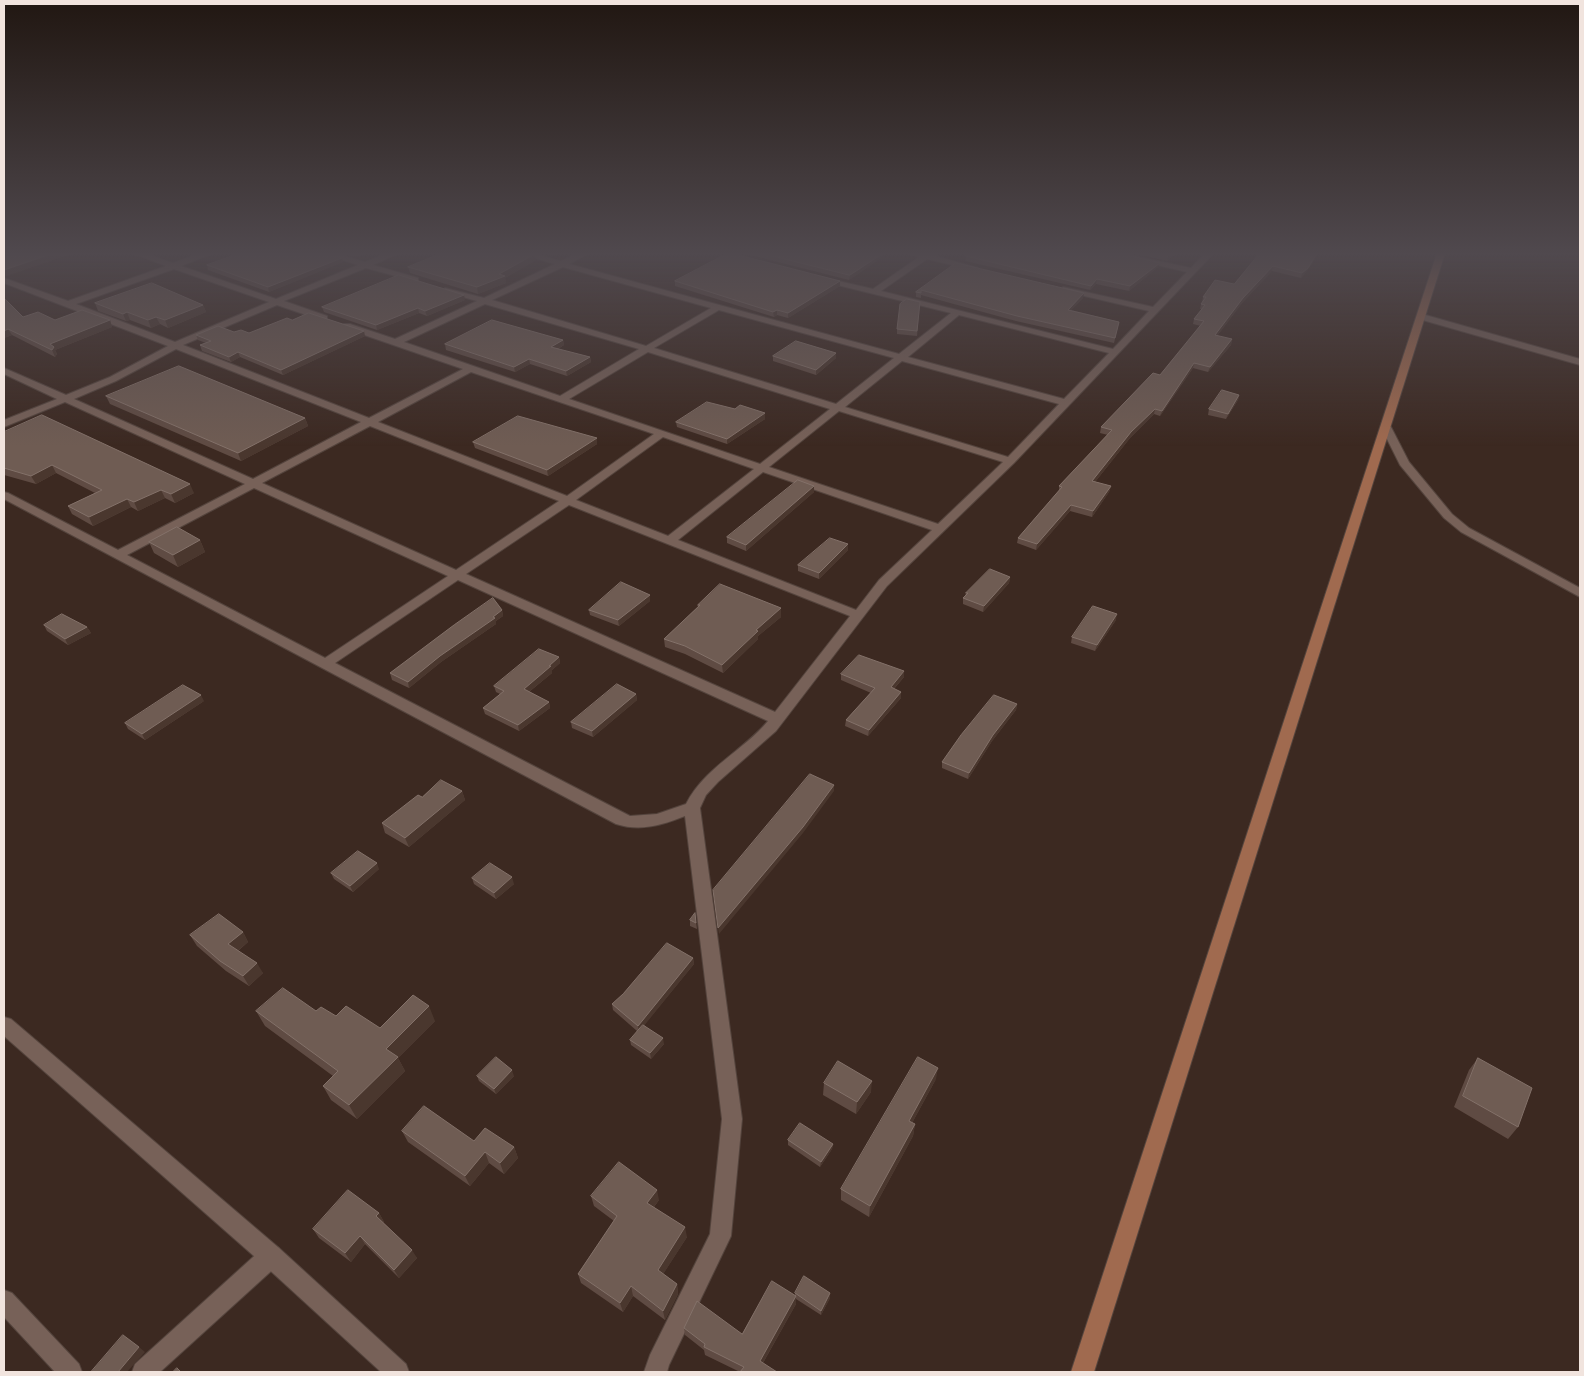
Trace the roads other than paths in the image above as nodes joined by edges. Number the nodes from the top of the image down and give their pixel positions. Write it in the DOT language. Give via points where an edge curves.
graph roads {
  1 [pos="103,317"];
  2 [pos="240,317"];
  3 [pos="321,317"];
  4 [pos="451,317"];
  5 [pos="540,317"];
  6 [pos="701,317"];
  7 [pos="755,317"];
  8 [pos="950,317"];
  9 [pos="978,317"];
  10 [pos="1148,317"];
  11 [pos="1422,317"];
  12 [pos="397,342"];
  13 [pos="175,345"];
  14 [pos="647,349"];
  15 [pos="1115,352"];
  16 [pos="900,357"];
  17 [pos="1580,362"];
  18 [pos="471,368"];
  19 [pos="4,370"];
  20 [pos="64,399"];
  21 [pos="561,399"];
  22 [pos="1066,403"];
  23 [pos="835,408"];
  24 [pos="369,422"];
  25 [pos="4,424"];
  26 [pos="1386,427"];
  27 [pos="662,433"];
  28 [pos="1010,461"];
  29 [pos="762,466"];
  30 [pos="253,484"];
  31 [pos="4,495"];
  32 [pos="568,500"];
  33 [pos="941,529"];
  34 [pos="669,541"];
  35 [pos="118,555"];
  36 [pos="456,575"];
  37 [pos="1580,593"];
  38 [pos="858,615"];
  39 [pos="325,664"];
  40 [pos="777,719"];
  41 [pos="692,808"];
  42 [pos="4,1024"];
  43 [pos="271,1256"];
  44 [pos="4,1301"];
  45 [pos="71,1372"];
  46 [pos="143,1372"];
  47 [pos="398,1372"];
  48 [pos="656,1372"];
  49 [pos="1082,1372"];
  1 -- 13 [label="street"];
  2 -- 13 [label="street"];
  3 -- 12 [label="street"];
  4 -- 12 [label="street"];
  5 -- 14 [label="street"];
  6 -- 14 [label="street"];
  7 -- 16 [label="street"];
  8 -- 16 [label="street"];
  9 -- 15 [label="street"];
  10 -- 15 [label="street"];
  11 -- 17 [label="street"];
  11 -- 26 [label="main road"];
  12 -- 18 [label="street"];
  13 -- 20 [label="street" via="120,376"];
  13 -- 24 [label="street"];
  14 -- 21 [label="street"];
  14 -- 23 [label="street"];
  15 -- 22 [label="street"];
  16 -- 22 [label="street"];
  16 -- 23 [label="street"];
  18 -- 21 [label="street"];
  18 -- 24 [label="street"];
  19 -- 20 [label="street"];
  20 -- 25 [label="street"];
  20 -- 30 [label="street"];
  21 -- 27 [label="street"];
  22 -- 28 [label="street"];
  23 -- 28 [label="street"];
  23 -- 29 [label="street"];
  24 -- 30 [label="street"];
  24 -- 32 [label="street"];
  26 -- 37 [label="street" via="1404,463 1448,516 1465,530"];
  26 -- 49 [label="main road"];
  27 -- 29 [label="street"];
  27 -- 32 [label="street"];
  28 -- 33 [label="street"];
  29 -- 33 [label="street"];
  29 -- 34 [label="street"];
  30 -- 35 [label="street"];
  30 -- 36 [label="street"];
  31 -- 35 [label="street"];
  32 -- 34 [label="street"];
  32 -- 36 [label="street"];
  33 -- 38 [label="street" via="883,583"];
  34 -- 38 [label="street"];
  35 -- 39 [label="street"];
  36 -- 39 [label="street"];
  36 -- 40 [label="street"];
  38 -- 40 [label="street"];
  39 -- 41 [label="street" via="629,823 644,823"];
  40 -- 41 [label="street" via="706,784"];
  41 -- 48 [label="street" via="732,1119 720,1236"];
  42 -- 43 [label="street"];
  43 -- 46 [label="street"];
  43 -- 47 [label="street"];
  44 -- 45 [label="street"];
}
